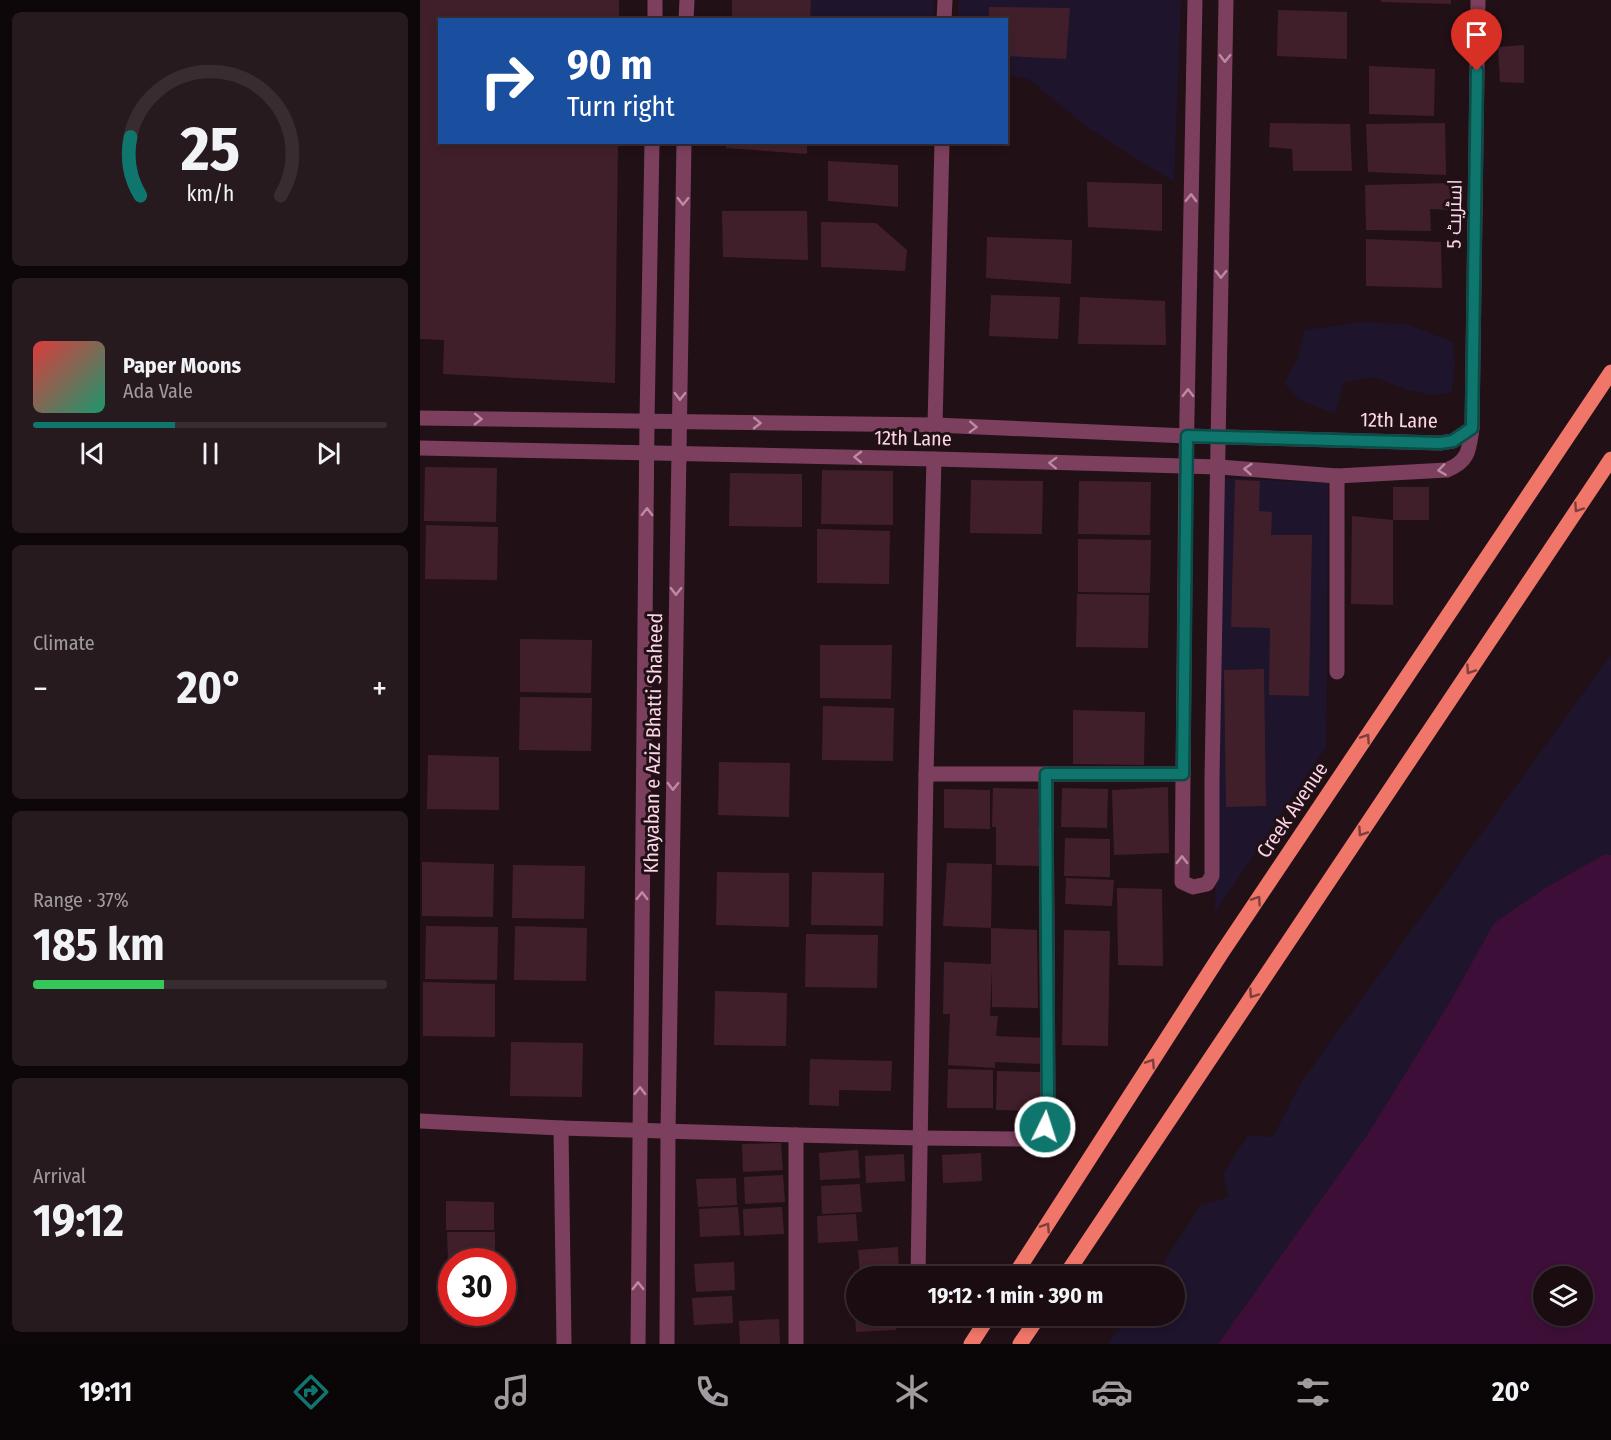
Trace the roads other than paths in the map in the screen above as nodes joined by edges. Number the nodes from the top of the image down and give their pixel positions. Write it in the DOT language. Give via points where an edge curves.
graph roads {
  1 [pos="655,0"];
  2 [pos="687,0"];
  3 [pos="945,0"];
  4 [pos="1195,0"];
  5 [pos="1226,0"];
  6 [pos="1478,0"];
  7 [pos="655,18"];
  8 [pos="686,18"];
  9 [pos="944,18"];
  10 [pos="652,144"];
  11 [pos="684,144"];
  12 [pos="942,144"];
  13 [pos="1611,372"];
  14 [pos="420,418"];
  15 [pos="647,421"];
  16 [pos="680,422"];
  17 [pos="935,425"];
  18 [pos="1472,428"];
  19 [pos="1187,436"];
  20 [pos="1219,437"];
  21 [pos="420,448"];
  22 [pos="647,453"];
  23 [pos="678,453"];
  24 [pos="934,459"];
  25 [pos="1611,459"];
  26 [pos="1186,467"];
  27 [pos="1219,467"];
  28 [pos="1337,476"];
  29 [pos="1337,672"];
  30 [pos="926,774"];
  31 [pos="1046,774"];
  32 [pos="1183,774"];
  33 [pos="420,1121"];
  34 [pos="561,1128"];
  35 [pos="639,1131"];
  36 [pos="668,1132"];
  37 [pos="796,1136"];
  38 [pos="920,1138"];
  39 [pos="918,1266"];
  40 [pos="1020,1266"];
  41 [pos="1072,1266"];
  42 [pos="983,1326"];
  43 [pos="1032,1326"];
  44 [pos="564,1344"];
  45 [pos="638,1344"];
  46 [pos="667,1344"];
  47 [pos="796,1344"];
  48 [pos="971,1344"];
  49 [pos="1020,1344"];
  1 -- 7 [label="street"];
  2 -- 8 [label="street"];
  3 -- 9 [label="street"];
  19 -- 4 [label="street, one-way"];
  5 -- 20 [label="street, one-way"];
  6 -- 18 [label="street, اسٹریٹ 5"];
  10 -- 15 [label="street, Khayaban e Aziz Bhatti Shaheed"];
  11 -- 16 [label="street, Khayaban e Aziz Bhatti Shaheed, one-way"];
  12 -- 17 [label="street"];
  40 -- 13 [label="main road, Creek Avenue, one-way" via="1221,954"];
  14 -- 15 [label="street, 12th Lane, one-way"];
  15 -- 16 [label="street, 12th Lane"];
  15 -- 22 [label="street, Khayaban e Aziz Bhatti Shaheed"];
  16 -- 17 [label="street, 12th Lane, one-way"];
  16 -- 23 [label="street, Khayaban e Aziz Bhatti Shaheed"];
  17 -- 19 [label="street, 12th Lane, one-way"];
  18 -- 20 [label="street, 12th Lane" via="1453,441 1440,443"];
  18 -- 28 [label="street, 12th Lane, one-way" via="1469,452 1459,465 1447,471"];
  19 -- 20 [label="street, 12th Lane"];
  19 -- 26 [label="street"];
  20 -- 27 [label="street"];
  21 -- 22 [label="street, 12th Lane"];
  22 -- 23 [label="street, 12th Lane"];
  35 -- 22 [label="street, Khayaban e Aziz Bhatti Shaheed, one-way"];
  24 -- 23 [label="street, 12th Lane, one-way"];
  23 -- 36 [label="street, Khayaban e Aziz Bhatti Shaheed, one-way"];
  26 -- 24 [label="street, 12th Lane, one-way"];
  24 -- 30 [label="street"];
  25 -- 41 [label="main road, one-way"];
  26 -- 27 [label="street, 12th Lane"];
  26 -- 32 [label="street"];
  28 -- 27 [label="street, 12th Lane, one-way"];
  27 -- 32 [label="street, one-way" via="1212,876 1200,887 1182,882"];
  28 -- 29 [label="street"];
  30 -- 31 [label="street"];
  30 -- 38 [label="street"];
  31 -- 32 [label="street"];
  31 -- 38 [label="street" via="1045,1127 1037,1137 1020,1139"];
  33 -- 34 [label="street"];
  34 -- 35 [label="street"];
  34 -- 44 [label="street"];
  35 -- 36 [label="street"];
  45 -- 35 [label="street, Khayaban e Aziz Bhatti Shaheed, one-way"];
  36 -- 37 [label="street"];
  36 -- 46 [label="street, Khayaban e Aziz Bhatti Shaheed"];
  37 -- 38 [label="street"];
  37 -- 47 [label="street"];
  38 -- 39 [label="street"];
  42 -- 48 [label="main road"];
  43 -- 49 [label="main road"];
}
